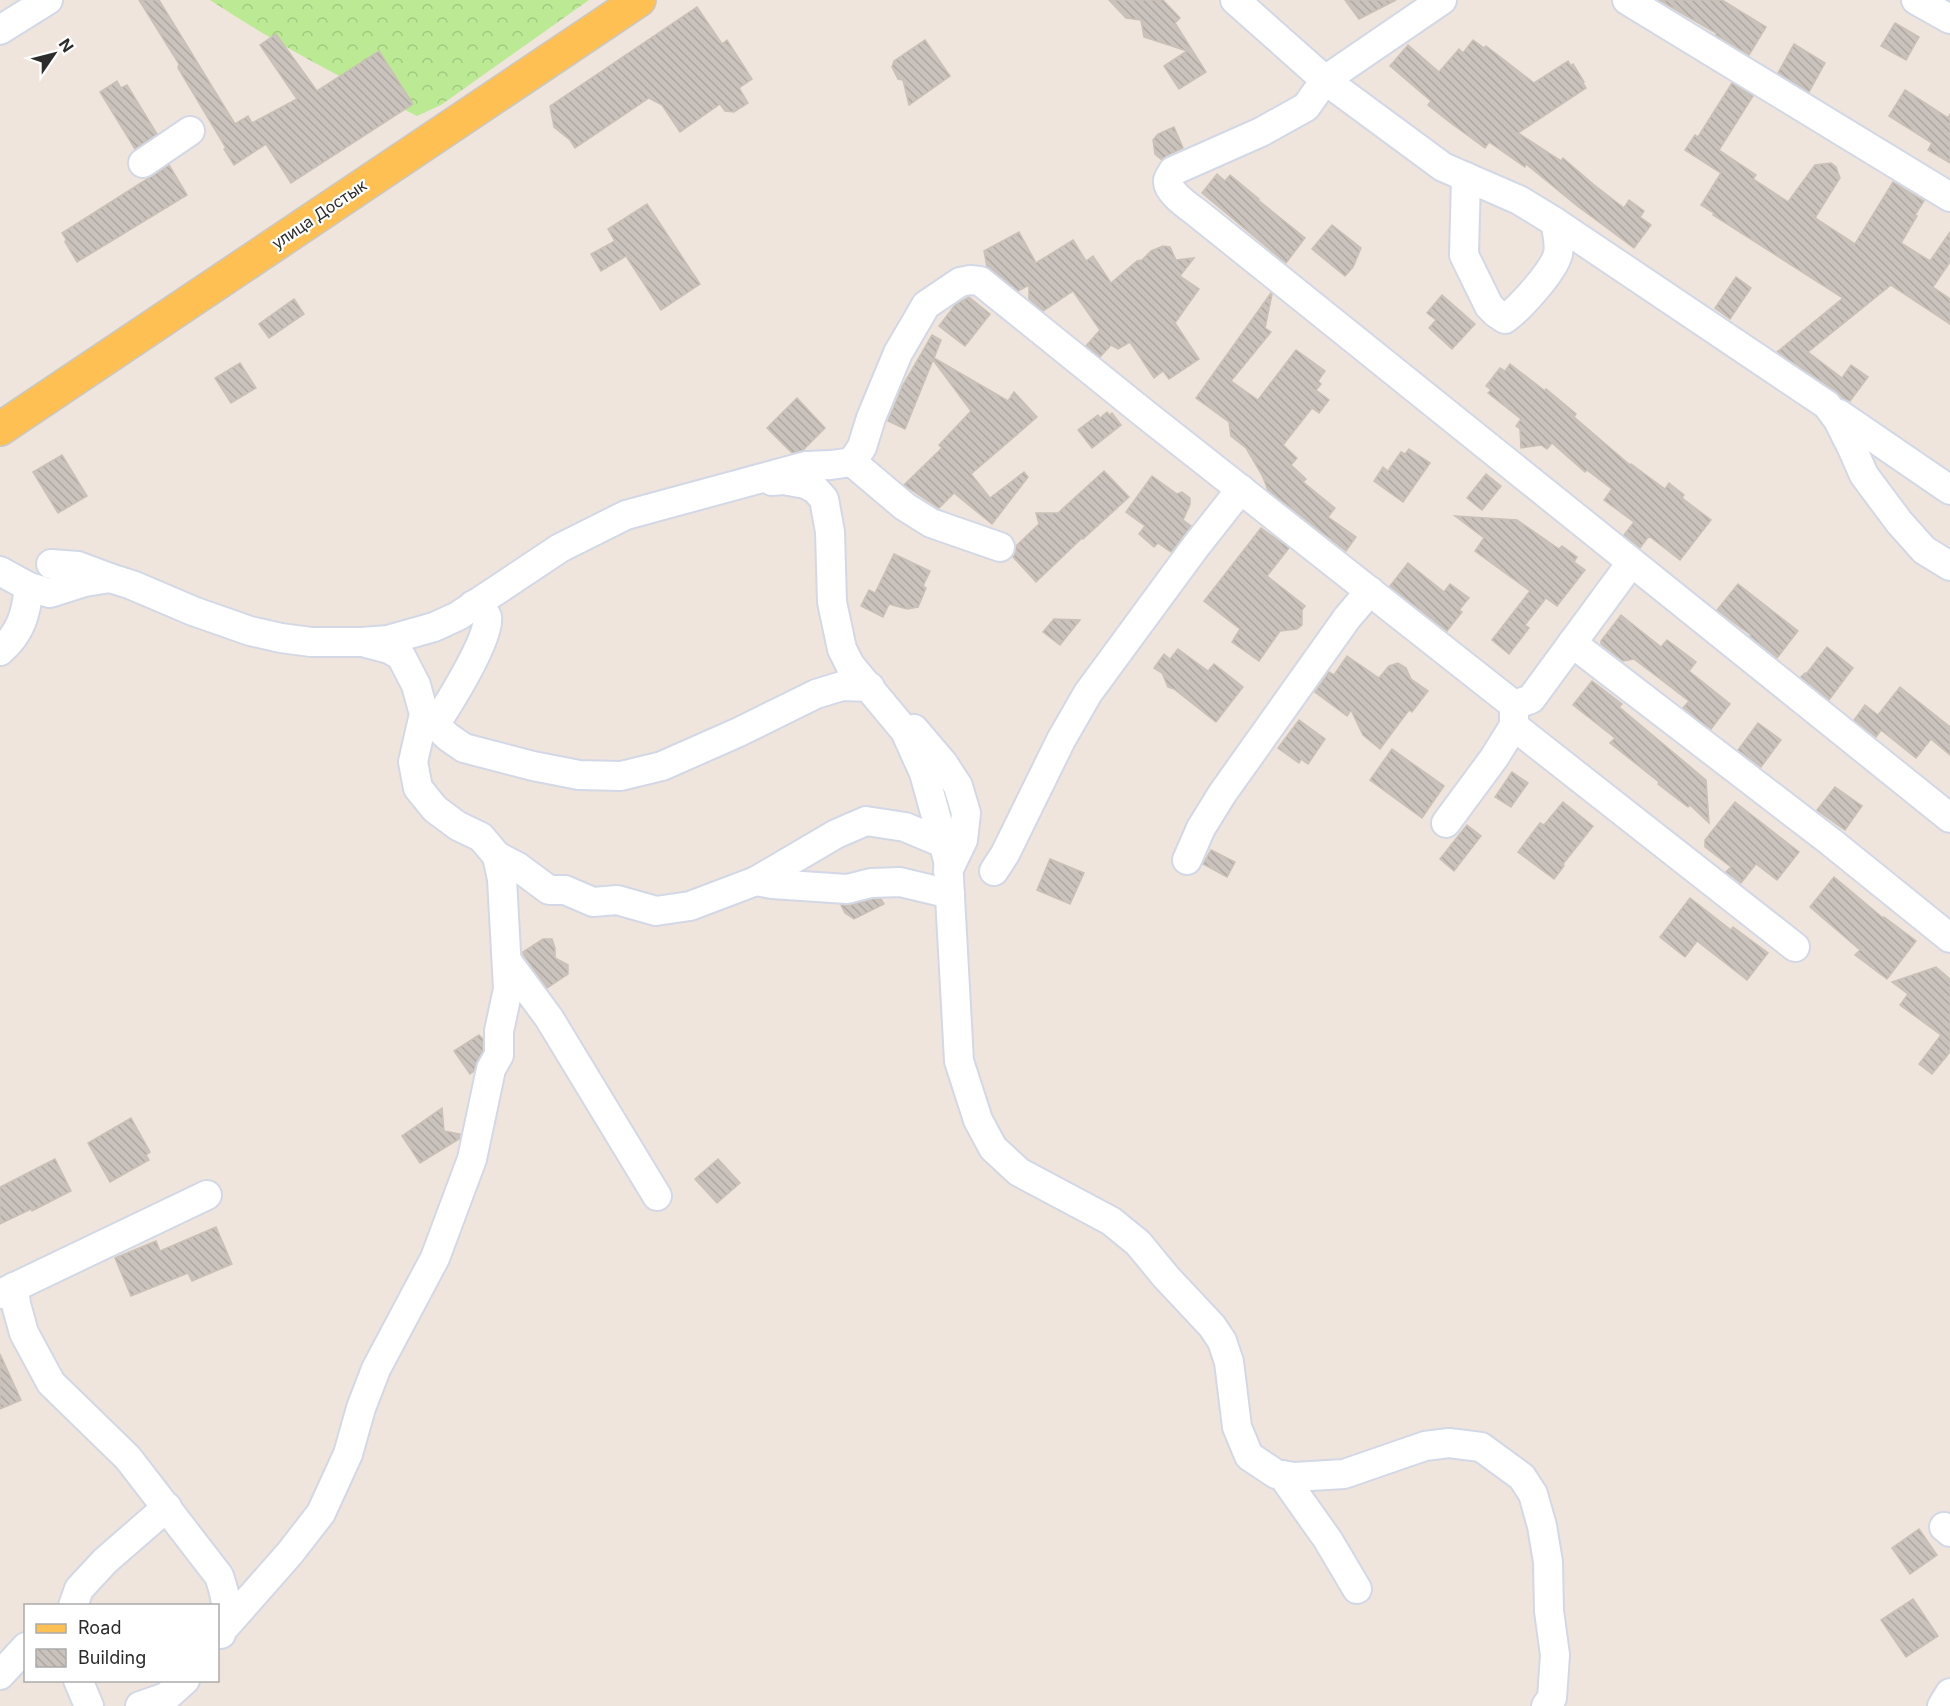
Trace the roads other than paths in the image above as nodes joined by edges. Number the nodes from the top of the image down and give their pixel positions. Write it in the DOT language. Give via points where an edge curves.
graph roads {
  1 [pos="48,0"];
  2 [pos="639,0"];
  3 [pos="1235,0"];
  4 [pos="1442,0"];
  5 [pos="1627,0"];
  6 [pos="1916,0"];
  7 [pos="1950,19"];
  8 [pos="0,30"];
  9 [pos="1325,80"];
  10 [pos="190,131"];
  11 [pos="143,163"];
  12 [pos="1466,177"];
  13 [pos="1950,197"];
  14 [pos="1555,222"];
  15 [pos="1827,405"];
  16 [pos="0,429"];
  17 [pos="852,462"];
  18 [pos="814,474"];
  19 [pos="1241,489"];
  20 [pos="1950,490"];
  21 [pos="1000,547"];
  22 [pos="1631,563"];
  23 [pos="51,564"];
  24 [pos="1950,566"];
  25 [pos="0,572"];
  26 [pos="110,578"];
  27 [pos="29,587"];
  28 [pos="1370,591"];
  29 [pos="473,605"];
  30 [pos="362,642"];
  31 [pos="1572,643"];
  32 [pos="0,651"];
  33 [pos="877,696"];
  34 [pos="1514,715"];
  35 [pos="430,720"];
  36 [pos="1950,818"];
  37 [pos="1446,823"];
  38 [pos="497,856"];
  39 [pos="1187,860"];
  40 [pos="947,869"];
  41 [pos="994,871"];
  42 [pos="756,881"];
  43 [pos="1950,938"];
  44 [pos="1795,947"];
  45 [pos="507,961"];
  46 [pos="207,1195"];
  47 [pos="657,1196"];
  48 [pos="7,1290"];
  49 [pos="1282,1475"];
  50 [pos="167,1507"];
  51 [pos="1357,1589"];
  52 [pos="72,1600"];
  53 [pos="220,1635"];
  54 [pos="24,1649"];
  55 [pos="0,1675"];
  56 [pos="79,1682"];
  57 [pos="182,1682"];
  58 [pos="1950,1693"];
  59 [pos="152,1704"];
  60 [pos="89,1706"];
  61 [pos="1546,1706"];
  62 [pos="1942,1706"];
  1 -- 8 [label="street"];
  2 -- 16 [label="main road, улица Достык"];
  3 -- 9 [label="street"];
  4 -- 9 [label="street"];
  5 -- 13 [label="street"];
  6 -- 7 [label="street"];
  9 -- 12 [label="street" via="1443,167"];
  9 -- 22 [label="street" via="1306,107 1261,132 1173,171 1169,186 1196,212"];
  10 -- 11 [label="street"];
  12 -- 14 [label="street" via="1519,200"];
  12 -- 14 [label="street" via="1464,255 1489,306 1505,319 1515,312 1555,261 1559,251"];
  14 -- 15 [label="street"];
  15 -- 20 [label="street"];
  15 -- 24 [label="street" via="1864,475 1899,522 1923,550"];
  17 -- 18 [label="street"];
  17 -- 19 [label="street" via="862,447 898,353 926,304 960,282 970,280 980,281"];
  17 -- 21 [label="street" via="904,506 931,523"];
  18 -- 29 [label="street" via="806,466 626,515 560,548"];
  18 -- 33 [label="street" via="815,489 824,499 827,511 832,602 842,649"];
  19 -- 28 [label="street"];
  19 -- 41 [label="street" via="1088,693"];
  22 -- 31 [label="street"];
  22 -- 36 [label="street"];
  23 -- 26 [label="street" via="78,566"];
  25 -- 27 [label="street"];
  26 -- 27 [label="street" via="50,593"];
  26 -- 30 [label="street" via="250,631 311,642"];
  27 -- 32 [label="street" via="26,615 11,642"];
  28 -- 34 [label="street"];
  28 -- 39 [label="street" via="1222,794"];
  29 -- 30 [label="street" via="434,627 388,640"];
  29 -- 35 [label="street" via="487,616 479,648 451,701"];
  30 -- 35 [label="street" via="401,656"];
  31 -- 34 [label="street" via="1531,699"];
  31 -- 43 [label="street" via="1832,842"];
  33 -- 35 [label="street" via="842,686 816,694 662,766 621,776 579,775 464,748"];
  33 -- 40 [label="street" via="919,733 958,786 966,813 963,840"];
  34 -- 37 [label="street" via="1494,758"];
  34 -- 44 [label="street"];
  35 -- 38 [label="street" via="413,762 417,788 435,809 481,837"];
  38 -- 42 [label="street" via="549,890 566,890 593,902 617,900 656,911 690,906"];
  38 -- 45 [label="street"];
  40 -- 42 [label="street" via="900,882 847,889"];
  40 -- 42 [label="street" via="904,827 866,821"];
  40 -- 49 [label="street" via="959,1061 978,1120 993,1148 1019,1172 1111,1221 1138,1243 1212,1326 1229,1362 1237,1427 1249,1456"];
  45 -- 47 [label="street" via="549,1018"];
  45 -- 53 [label="street" via="508,989 499,1031 499,1055 490,1069 472,1159 435,1258 376,1370 348,1454 321,1512"];
  46 -- 48 [label="street"];
  48 -- 50 [label="street" via="16,1304 24,1333 51,1383 128,1458"];
  49 -- 51 [label="street"];
  49 -- 61 [label="street" via="1344,1474 1425,1446 1449,1443 1481,1448 1522,1477 1533,1494 1548,1562 1555,1654 1552,1698"];
  50 -- 52 [label="street" via="105,1561"];
  50 -- 53 [label="street" via="219,1576 227,1617"];
  54 -- 55 [label="street"];
  56 -- 60 [label="street"];
  57 -- 59 [label="street"];
  58 -- 62 [label="street"];
}
